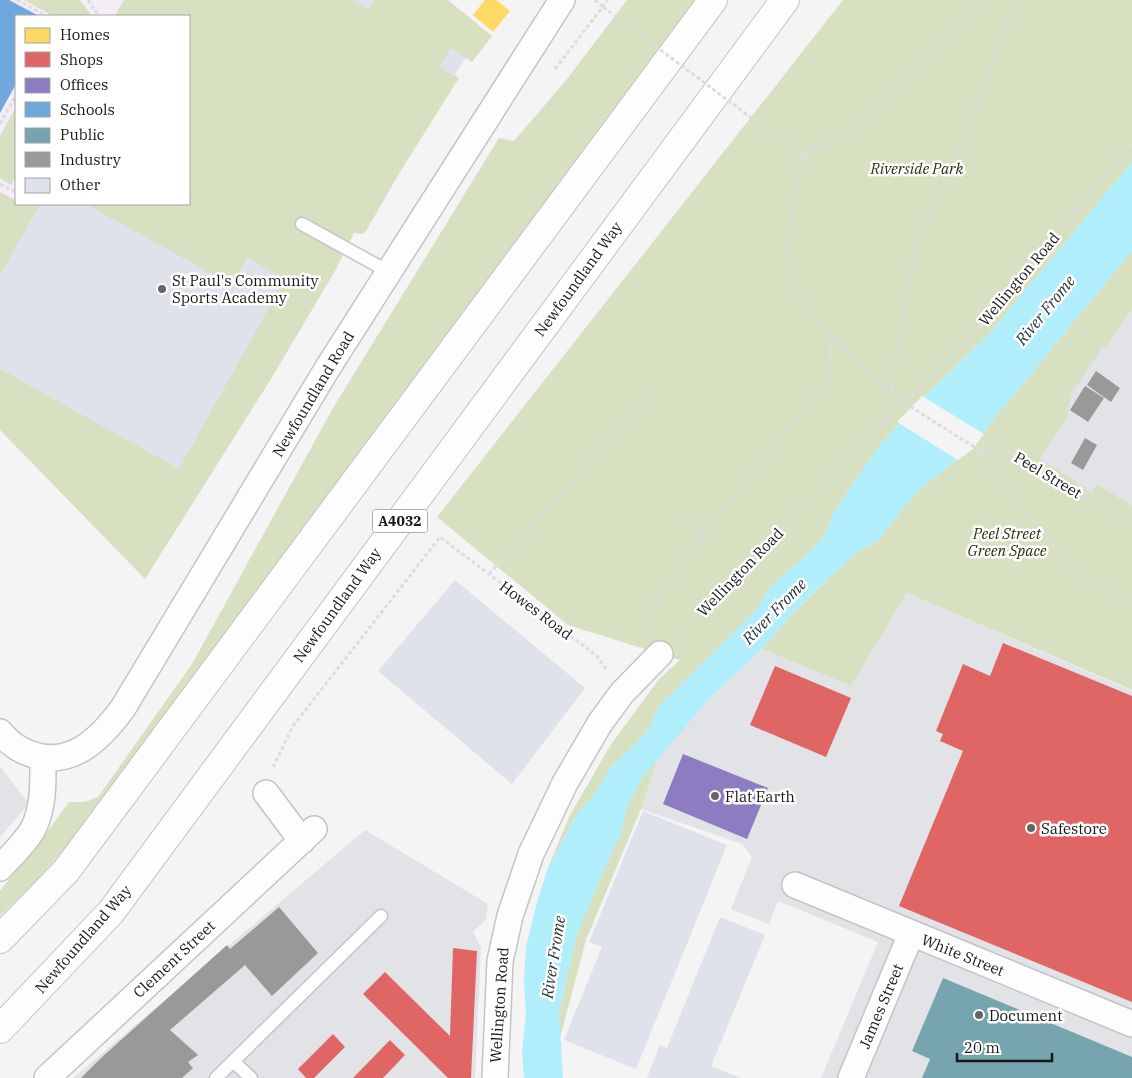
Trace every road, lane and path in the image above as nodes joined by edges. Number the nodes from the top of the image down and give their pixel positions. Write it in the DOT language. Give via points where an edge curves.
graph roads {
  1 [pos="17,0"];
  2 [pos="88,0"];
  3 [pos="562,0"];
  4 [pos="594,0"];
  5 [pos="608,0"];
  6 [pos="713,0"];
  7 [pos="785,0"];
  8 [pos="982,0"];
  9 [pos="1016,0"];
  10 [pos="602,7"];
  11 [pos="44,15"];
  12 [pos="98,15"];
  13 [pos="15,97"];
  14 [pos="0,124"];
  15 [pos="1132,141"];
  16 [pos="804,156"];
  17 [pos="0,184"];
  18 [pos="15,188"];
  19 [pos="302,224"];
  20 [pos="389,272"];
  21 [pos="831,335"];
  22 [pos="891,390"];
  23 [pos="651,394"];
  24 [pos="905,400"];
  25 [pos="979,450"];
  26 [pos="685,522"];
  27 [pos="1132,525"];
  28 [pos="703,538"];
  29 [pos="489,574"];
  30 [pos="1132,602"];
  31 [pos="640,638"];
  32 [pos="660,654"];
  33 [pos="622,693"];
  34 [pos="0,732"];
  35 [pos="43,759"];
  36 [pos="266,793"];
  37 [pos="0,868"];
  38 [pos="795,885"];
  39 [pos="381,916"];
  40 [pos="911,934"];
  41 [pos="0,938"];
  42 [pos="1132,1024"];
  43 [pos="0,1029"];
  44 [pos="233,1062"];
  45 [pos="47,1078"];
  46 [pos="216,1078"];
  47 [pos="251,1078"];
  48 [pos="495,1078"];
  49 [pos="851,1078"];
  1 -- 11 [label="path"];
  2 -- 12 [label="path"];
  3 -- 20 [label="street, Newfoundland Road"];
  4 -- 10 [label="path"];
  5 -- 10 [label="path"];
  6 -- 41 [label="highway" via="66,871"];
  7 -- 43 [label="highway, Newfoundland Way / A4032" via="111,912"];
  8 -- 16 [label="path" via="853,127"];
  9 -- 22 [label="path" via="959,151 914,254"];
  10 -- 16 [label="path, bridge"];
  13 -- 14 [label="path"];
  15 -- 24 [label="path, Wellington Road" via="987,320"];
  16 -- 21 [label="path" via="789,223 788,261 792,282 800,298"];
  17 -- 18 [label="path" via="13,192"];
  19 -- 20 [label="lane"];
  20 -- 35 [label="street, Newfoundland Road" via="123,708 87,746 69,756"];
  21 -- 22 [label="path"];
  21 -- 28 [label="path" via="828,379"];
  22 -- 24 [label="path"];
  23 -- 29 [label="path"];
  24 -- 25 [label="path"];
  24 -- 32 [label="path, Wellington Road"];
  25 -- 27 [label="path, Peel Street" via="1002,447"];
  25 -- 30 [label="path" via="1076,574"];
  26 -- 28 [label="path"];
  28 -- 31 [label="path" via="684,560 657,602"];
  29 -- 33 [label="path, Howes Road" via="597,656"];
  29 -- 36 [label="path, Howes Road" via="440,536 293,726 267,778"];
  32 -- 33 [label="street, Wellington Road"];
  33 -- 48 [label="street, Wellington Road" via="600,723 565,783 531,854 517,892 500,961"];
  34 -- 35 [label="street" via="21,751"];
  35 -- 37 [label="street" via="40,811 18,849"];
  36 -- 45 [label="street, Clement Street" via="308,835"];
  38 -- 40 [label="street, White Street"];
  39 -- 44 [label="lane"];
  40 -- 42 [label="street, White Street"];
  40 -- 49 [label="street, James Street"];
  44 -- 46 [label="lane"];
  44 -- 47 [label="lane"];
}
